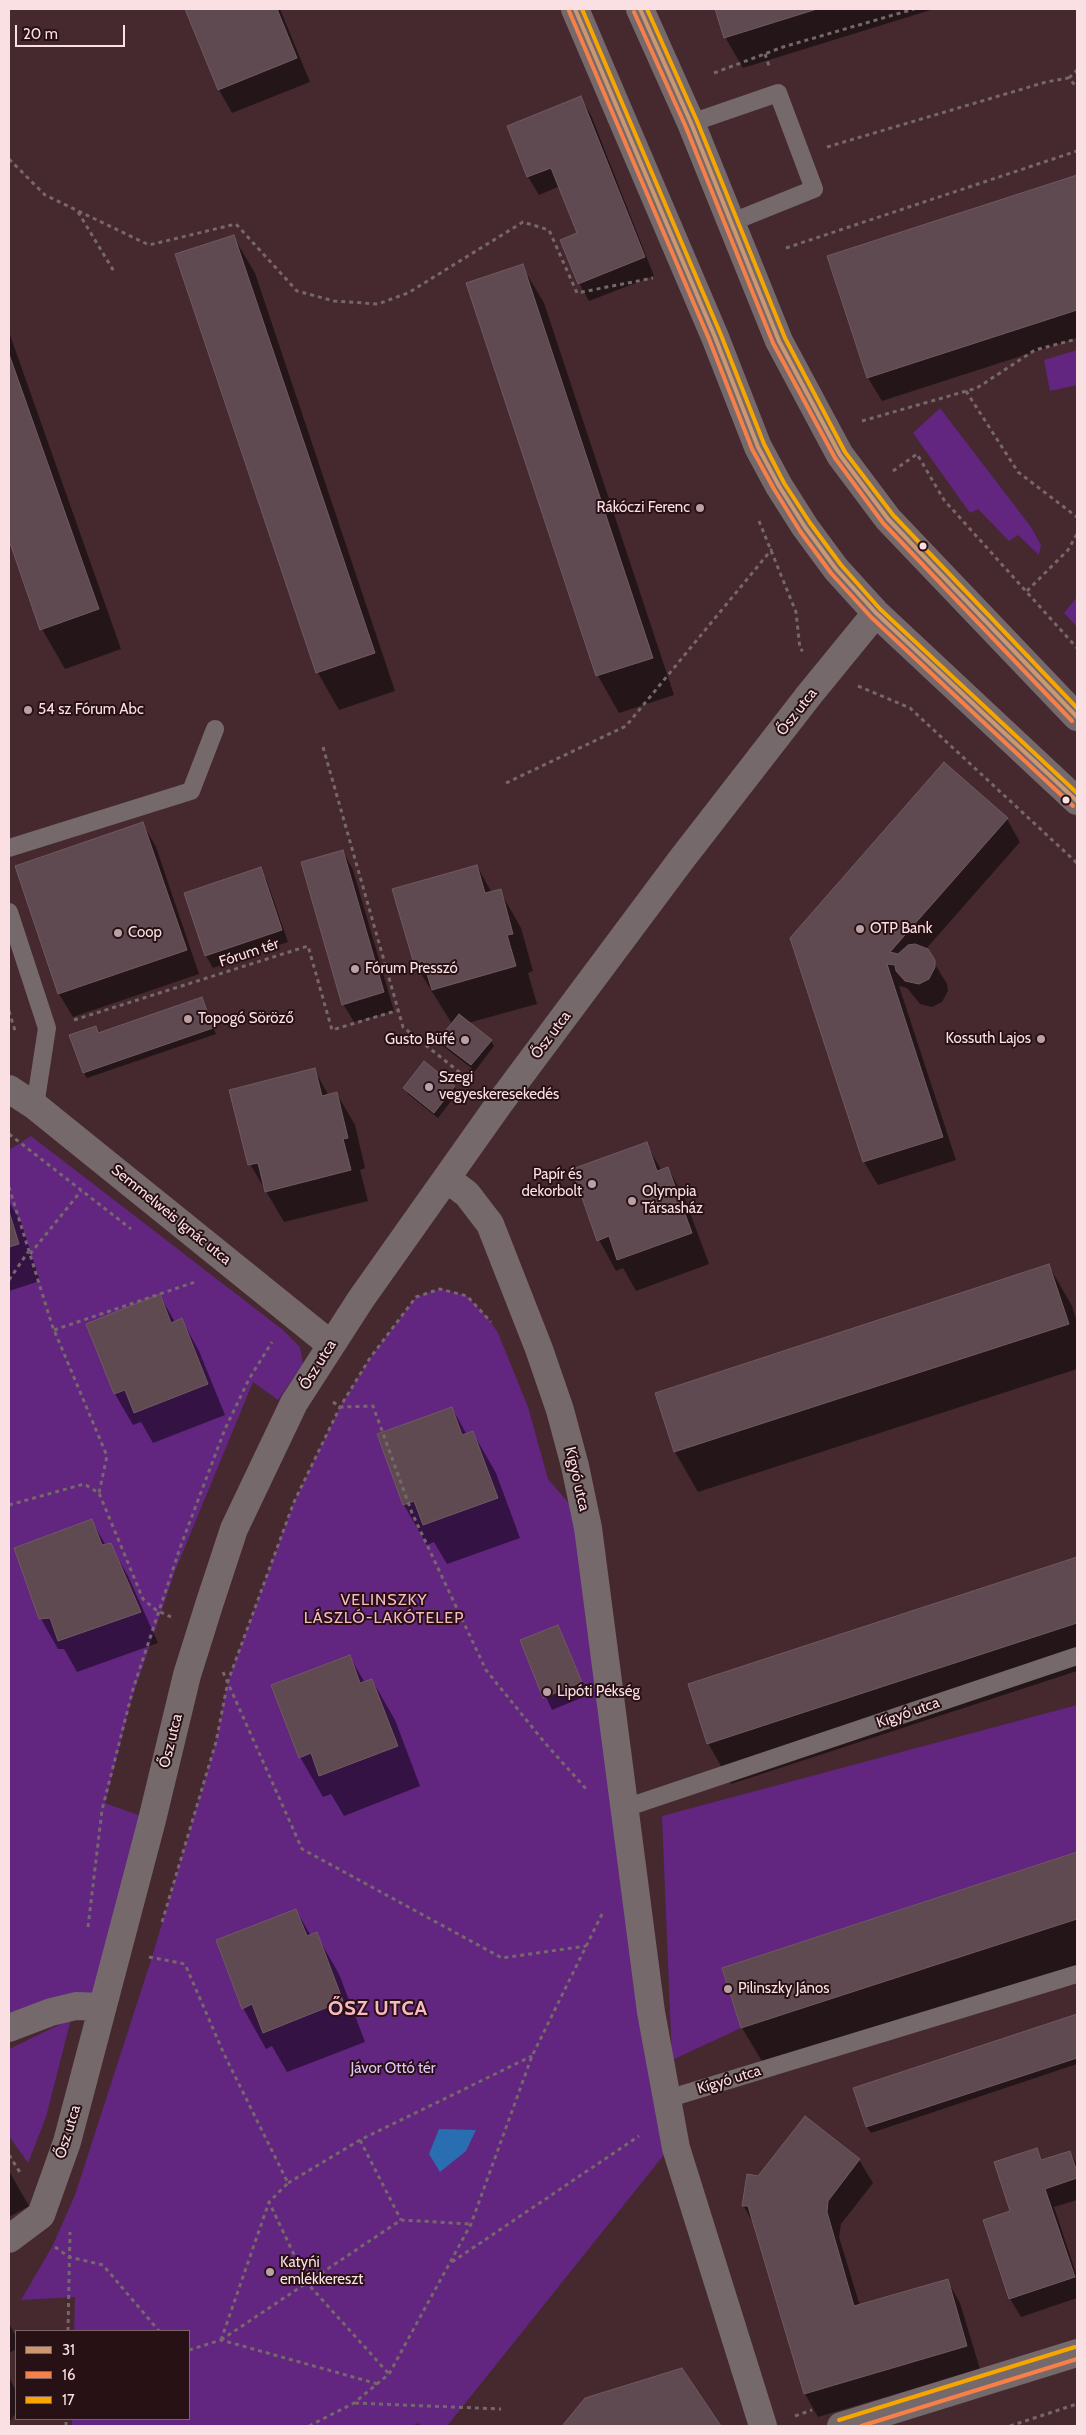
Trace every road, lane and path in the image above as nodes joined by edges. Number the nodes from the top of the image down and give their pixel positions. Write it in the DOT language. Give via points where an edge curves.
graph roads {
  1 [pos="575,9"];
  2 [pos="640,9"];
  3 [pos="914,9"];
  4 [pos="1077,70"];
  5 [pos="714,73"];
  6 [pos="1068,78"];
  7 [pos="1077,87"];
  8 [pos="691,123"];
  9 [pos="1077,151"];
  10 [pos="803,155"];
  11 [pos="9,159"];
  12 [pos="78,212"];
  13 [pos="732,222"];
  14 [pos="786,248"];
  15 [pos="115,273"];
  16 [pos="660,276"];
  17 [pos="1077,339"];
  18 [pos="966,391"];
  19 [pos="862,421"];
  20 [pos="917,454"];
  21 [pos="1077,517"];
  22 [pos="1077,534"];
  23 [pos="772,548"];
  24 [pos="1027,591"];
  25 [pos="876,613"];
  26 [pos="1077,648"];
  27 [pos="1077,717"];
  28 [pos="215,729"];
  29 [pos="323,747"];
  30 [pos="506,783"];
  31 [pos="1077,801"];
  32 [pos="9,848"];
  33 [pos="9,912"];
  34 [pos="399,1010"];
  35 [pos="47,1028"];
  36 [pos="9,1089"];
  37 [pos="499,1104"];
  38 [pos="35,1106"];
  39 [pos="9,1134"];
  40 [pos="447,1179"];
  41 [pos="9,1187"];
  42 [pos="81,1190"];
  43 [pos="136,1233"];
  44 [pos="29,1253"];
  45 [pos="190,1275"];
  46 [pos="9,1280"];
  47 [pos="198,1281"];
  48 [pos="206,1288"];
  49 [pos="493,1326"];
  50 [pos="54,1330"];
  51 [pos="266,1336"];
  52 [pos="330,1344"];
  53 [pos="306,1384"];
  54 [pos="340,1407"];
  55 [pos="99,1493"];
  56 [pos="9,1505"];
  57 [pos="159,1612"];
  58 [pos="201,1632"];
  59 [pos="1077,1656"];
  60 [pos="228,1681"];
  61 [pos="624,1804"];
  62 [pos="604,1911"];
  63 [pos="160,1929"];
  64 [pos="87,1931"];
  65 [pos="586,1946"];
  66 [pos="116,1955"];
  67 [pos="152,1957"];
  68 [pos="149,1966"];
  69 [pos="1077,1974"];
  70 [pos="102,2007"];
  71 [pos="9,2028"];
  72 [pos="532,2056"];
  73 [pos="669,2107"];
  74 [pos="360,2140"];
  75 [pos="288,2183"];
  76 [pos="269,2202"];
  77 [pos="41,2214"];
  78 [pos="402,2220"];
  79 [pos="471,2224"];
  80 [pos="71,2228"];
  81 [pos="9,2239"];
  82 [pos="69,2257"];
  83 [pos="450,2264"];
  84 [pos="308,2284"];
  85 [pos="68,2330"];
  86 [pos="158,2330"];
  87 [pos="221,2340"];
  88 [pos="190,2350"];
  89 [pos="1077,2353"];
  90 [pos="1077,2362"];
  91 [pos="389,2374"];
  92 [pos="378,2384"];
  93 [pos="354,2403"];
  94 [pos="1077,2404"];
  95 [pos="501,2409"];
  96 [pos="309,2426"];
  97 [pos="763,2426"];
  98 [pos="841,2426"];
  99 [pos="869,2426"];
  100 [pos="1010,2426"];
  1 -- 25 [label="street" via="715,337 758,447 805,527 836,569"];
  2 -- 8 [label="street"];
  3 -- 5 [label="path" via="783,47"];
  4 -- 6 [label="path"];
  6 -- 7 [label="path"];
  6 -- 10 [label="path"];
  8 -- 10 [label="lane" via="778,93"];
  8 -- 13 [label="street"];
  9 -- 14 [label="path"];
  10 -- 13 [label="lane" via="814,188"];
  11 -- 12 [label="path" via="45,195"];
  12 -- 15 [label="path"];
  12 -- 16 [label="path" via="150,245 236,224 297,291 334,301 378,304 408,293 523,222 549,230 577,294"];
  13 -- 27 [label="street" via="780,341 813,407 860,483 888,519 963,600"];
  17 -- 18 [label="path" via="1035,350 977,388"];
  18 -- 19 [label="path"];
  18 -- 21 [label="path" via="1018,472"];
  20 -- 24 [label="path" via="944,500"];
  22 -- 24 [label="path" via="1068,550"];
  23 -- 30 [label="path" via="626,726"];
  24 -- 26 [label="path"];
  25 -- 31 [label="street"];
  25 -- 37 [label="street, Ősz utca" via="681,860"];
  28 -- 32 [label="lane" via="191,790"];
  29 -- 34 [label="path"];
  33 -- 35 [label="lane"];
  34 -- 35 [label="path, Fórum tér" via="332,1030 308,946"];
  34 -- 37 [label="path" via="403,1027"];
  35 -- 38 [label="lane"];
  36 -- 38 [label="street, Semmelweis Ignác utca"];
  37 -- 40 [label="street, Ősz utca"];
  38 -- 52 [label="street, Semmelweis Ignác utca"];
  39 -- 42 [label="path"];
  40 -- 52 [label="street, Ősz utca"];
  40 -- 61 [label="street, Kígyó utca" via="467,1194 490,1224 560,1410 588,1528"];
  41 -- 44 [label="path"];
  42 -- 43 [label="path"];
  42 -- 44 [label="path"];
  44 -- 46 [label="path"];
  44 -- 50 [label="path"];
  45 -- 47 [label="path"];
  47 -- 48 [label="path"];
  47 -- 50 [label="path"];
  49 -- 54 [label="path" via="467,1296 440,1289 416,1297 370,1358"];
  50 -- 55 [label="path" via="107,1456"];
  51 -- 57 [label="path" via="273,1343 249,1379 225,1430 186,1529"];
  52 -- 53 [label="street, Ősz utca"];
  53 -- 54 [label="path"];
  53 -- 58 [label="street, Ősz utca" via="234,1528"];
  54 -- 60 [label="path" via="294,1502"];
  54 -- 61 [label="path" via="373,1406 412,1513 486,1670 604,1809"];
  55 -- 56 [label="path" via="84,1484"];
  55 -- 57 [label="path" via="144,1599"];
  57 -- 58 [label="path"];
  57 -- 64 [label="path" via="133,1689 102,1810"];
  58 -- 60 [label="path"];
  58 -- 66 [label="street, Ősz utca" via="187,1675"];
  59 -- 61 [label="lane, Kígyó utca"];
  60 -- 63 [label="path" via="216,1742"];
  60 -- 65 [label="path" via="302,1849 502,1958"];
  61 -- 73 [label="street, Kígyó utca" via="651,2012"];
  62 -- 65 [label="path"];
  65 -- 72 [label="path"];
  66 -- 67 [label="path"];
  66 -- 70 [label="street, Ősz utca"];
  67 -- 68 [label="path"];
  67 -- 75 [label="path" via="185,1964 224,2054"];
  69 -- 73 [label="lane, Kígyó utca"];
  70 -- 71 [label="street" via="76,2006"];
  70 -- 77 [label="street, Ősz utca" via="67,2142"];
  72 -- 74 [label="path"];
  72 -- 79 [label="path"];
  73 -- 83 [label="path"];
  73 -- 97 [label="street, Kígyó utca" via="676,2148"];
  74 -- 75 [label="path"];
  74 -- 78 [label="path"];
  75 -- 76 [label="path"];
  76 -- 84 [label="path"];
  76 -- 87 [label="path"];
  77 -- 81 [label="street"];
  77 -- 82 [label="path" via="53,2245"];
  78 -- 79 [label="path"];
  78 -- 84 [label="path"];
  79 -- 83 [label="path"];
  80 -- 82 [label="path"];
  82 -- 85 [label="path"];
  82 -- 86 [label="path" via="103,2265"];
  83 -- 91 [label="path"];
  84 -- 87 [label="path"];
  84 -- 91 [label="path"];
  87 -- 88 [label="path"];
  87 -- 92 [label="path"];
  89 -- 98 [label="street"];
  90 -- 99 [label="street"];
  91 -- 92 [label="path"];
  92 -- 93 [label="path"];
  93 -- 95 [label="path"];
  93 -- 96 [label="path"];
  94 -- 100 [label="path"];
}
